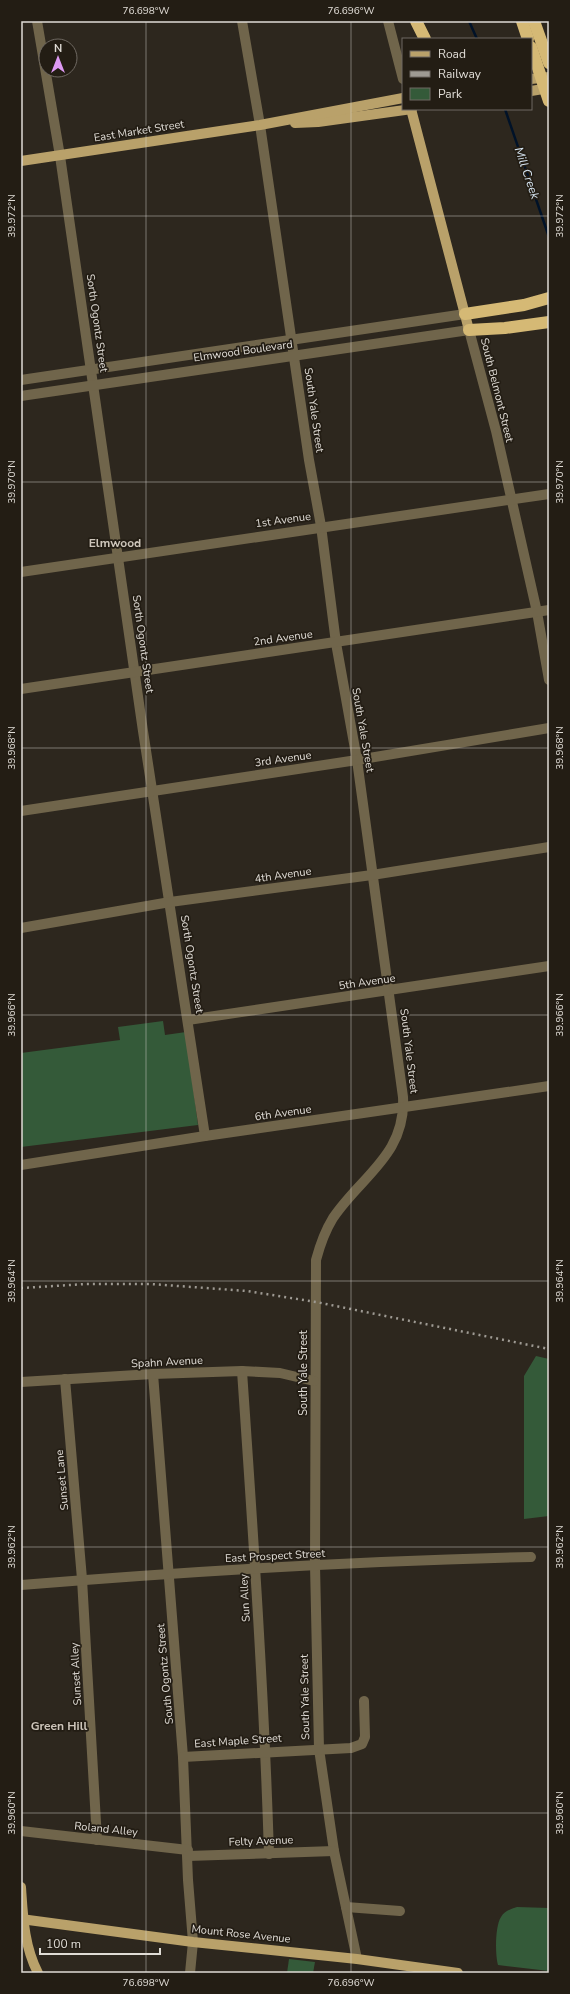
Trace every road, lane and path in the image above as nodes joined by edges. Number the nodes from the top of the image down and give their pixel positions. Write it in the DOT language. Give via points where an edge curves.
graph roads {
  1 [pos="37,21"];
  2 [pos="242,21"];
  3 [pos="388,21"];
  4 [pos="416,21"];
  5 [pos="522,21"];
  6 [pos="534,21"];
  7 [pos="424,38"];
  8 [pos="528,38"];
  9 [pos="536,44"];
  10 [pos="549,63"];
  11 [pos="402,75"];
  12 [pos="549,77"];
  13 [pos="532,79"];
  14 [pos="549,88"];
  15 [pos="532,91"];
  16 [pos="402,98"];
  17 [pos="549,101"];
  18 [pos="404,110"];
  19 [pos="411,110"];
  20 [pos="260,125"];
  21 [pos="60,156"];
  22 [pos="21,162"];
  23 [pos="549,298"];
  24 [pos="465,314"];
  25 [pos="549,322"];
  26 [pos="469,330"];
  27 [pos="292,340"];
  28 [pos="294,356"];
  29 [pos="92,370"];
  30 [pos="21,380"];
  31 [pos="94,386"];
  32 [pos="21,396"];
  33 [pos="549,494"];
  34 [pos="510,499"];
  35 [pos="321,526"];
  36 [pos="117,557"];
  37 [pos="21,572"];
  38 [pos="549,610"];
  39 [pos="537,612"];
  40 [pos="336,643"];
  41 [pos="135,672"];
  42 [pos="549,680"];
  43 [pos="21,689"];
  44 [pos="549,728"];
  45 [pos="357,760"];
  46 [pos="152,790"];
  47 [pos="21,811"];
  48 [pos="549,848"];
  49 [pos="372,875"];
  50 [pos="170,902"];
  51 [pos="21,928"];
  52 [pos="549,966"];
  53 [pos="389,991"];
  54 [pos="188,1020"];
  55 [pos="549,1086"];
  56 [pos="404,1108"];
  57 [pos="205,1136"];
  58 [pos="21,1165"];
  59 [pos="242,1371"];
  60 [pos="153,1374"];
  61 [pos="65,1380"];
  62 [pos="314,1381"];
  63 [pos="21,1382"];
  64 [pos="532,1557"];
  65 [pos="315,1565"];
  66 [pos="256,1568"];
  67 [pos="168,1575"];
  68 [pos="82,1579"];
  69 [pos="21,1585"];
  70 [pos="364,1701"];
  71 [pos="319,1750"];
  72 [pos="266,1752"];
  73 [pos="183,1757"];
  74 [pos="21,1831"];
  75 [pos="98,1840"];
  76 [pos="334,1850"];
  77 [pos="188,1853"];
  78 [pos="269,1854"];
  79 [pos="21,1888"];
  80 [pos="346,1907"];
  81 [pos="400,1911"];
  82 [pos="22,1919"];
  83 [pos="193,1942"];
  84 [pos="357,1959"];
  85 [pos="38,1973"];
  86 [pos="190,1973"];
  87 [pos="458,1973"];
  1 -- 21 [label="street, Sorth Ogontz Street"];
  2 -- 20 [label="street, South Yale Street"];
  3 -- 11 [label="street"];
  4 -- 7 [label="highway"];
  5 -- 8 [label="highway"];
  6 -- 9 [label="highway"];
  9 -- 10 [label="highway"];
  9 -- 17 [label="highway"];
  12 -- 13 [label="main road"];
  14 -- 15 [label="main road"];
  16 -- 20 [label="main road, East Market Street"];
  18 -- 20 [label="main road, East Market Street" via="318,122"];
  19 -- 24 [label="main road, South Belmont Street"];
  20 -- 21 [label="main road, East Market Street"];
  20 -- 27 [label="street, South Yale Street"];
  21 -- 22 [label="main road, East Market Street"];
  21 -- 29 [label="street, Sorth Ogontz Street"];
  23 -- 24 [label="highway" via="524,305"];
  24 -- 26 [label="main road, South Belmont Street"];
  24 -- 27 [label="street, Elmwood Boulevard"];
  25 -- 26 [label="highway"];
  26 -- 28 [label="street, Elmwood Boulevard"];
  26 -- 34 [label="street, South Belmont Street" via="496,431"];
  27 -- 28 [label="street, South Yale Street"];
  27 -- 29 [label="street, Elmwood Boulevard"];
  28 -- 31 [label="street, Elmwood Boulevard"];
  28 -- 35 [label="street, South Yale Street"];
  29 -- 30 [label="street, Elmwood Boulevard"];
  29 -- 31 [label="street, Sorth Ogontz Street"];
  31 -- 32 [label="street, Elmwood Boulevard"];
  31 -- 36 [label="street, Sorth Ogontz Street"];
  33 -- 34 [label="street, 1st Avenue"];
  34 -- 35 [label="street, 1st Avenue"];
  34 -- 39 [label="street, South Belmont Street"];
  35 -- 36 [label="street, 1st Avenue"];
  35 -- 40 [label="street, South Yale Street"];
  36 -- 37 [label="street, 1st Avenue"];
  36 -- 41 [label="street, Sorth Ogontz Street"];
  38 -- 39 [label="street, 2nd Avenue"];
  39 -- 40 [label="street, 2nd Avenue"];
  39 -- 42 [label="street, South Belmont Street"];
  40 -- 41 [label="street, 2nd Avenue"];
  40 -- 45 [label="street, South Yale Street"];
  41 -- 43 [label="street, 2nd Avenue"];
  41 -- 46 [label="street, Sorth Ogontz Street"];
  44 -- 45 [label="street, 3rd Avenue"];
  45 -- 46 [label="street, 3rd Avenue"];
  45 -- 49 [label="street, South Yale Street"];
  46 -- 47 [label="street, 3rd Avenue"];
  46 -- 50 [label="street, Sorth Ogontz Street"];
  48 -- 49 [label="street, 4th Avenue"];
  49 -- 50 [label="street, 4th Avenue"];
  49 -- 53 [label="street, South Yale Street"];
  50 -- 51 [label="street, 4th Avenue"];
  50 -- 54 [label="street, Sorth Ogontz Street"];
  52 -- 53 [label="street, 5th Avenue"];
  53 -- 54 [label="street, 5th Avenue"];
  53 -- 56 [label="street, South Yale Street"];
  54 -- 57 [label="street, Sorth Ogontz Street"];
  55 -- 56 [label="street, 6th Avenue"];
  56 -- 57 [label="street, 6th Avenue"];
  56 -- 62 [label="street, South Yale Street" via="394,1141 385,1157 334,1217 323,1237 316,1260"];
  57 -- 58 [label="street, 6th Avenue"];
  59 -- 60 [label="street, Spahn Avenue"];
  59 -- 62 [label="street, Spahn Avenue" via="280,1373"];
  59 -- 66 [label="street, Sun Alley"];
  60 -- 61 [label="street, Spahn Avenue"];
  60 -- 67 [label="street, South Ogontz Street"];
  61 -- 63 [label="street, Spahn Avenue"];
  61 -- 68 [label="street, Sunset Lane"];
  62 -- 65 [label="street, South Yale Street"];
  64 -- 65 [label="street, East Prospect Street" via="423,1559"];
  65 -- 66 [label="street, East Prospect Street"];
  65 -- 71 [label="street, South Yale Street"];
  66 -- 67 [label="street, East Prospect Street"];
  66 -- 72 [label="street, Sun Alley"];
  67 -- 68 [label="street, East Prospect Street"];
  67 -- 73 [label="street, South Ogontz Street"];
  68 -- 69 [label="street, East Prospect Street"];
  68 -- 75 [label="street, Sunset Alley"];
  70 -- 71 [label="street, East Maple Street" via="365,1737 362,1744 350,1748"];
  71 -- 72 [label="street, East Maple Street"];
  71 -- 76 [label="street, South Yale Street"];
  72 -- 73 [label="street, East Maple Street"];
  72 -- 78 [label="street, Sun Alley"];
  73 -- 77 [label="street, South Ogontz Street"];
  74 -- 75 [label="street, Roland Alley"];
  75 -- 77 [label="street, Roland Alley"];
  76 -- 78 [label="street, Felty Avenue"];
  76 -- 80 [label="street, South Yale Street"];
  77 -- 78 [label="street, Felty Avenue"];
  77 -- 83 [label="street, South Ogontz Street"];
  79 -- 82 [label="main road"];
  80 -- 81 [label="street"];
  80 -- 84 [label="street, South Yale Street"];
  82 -- 83 [label="main road, Mount Rose Avenue"];
  82 -- 85 [label="main road" via="27,1944"];
  83 -- 84 [label="main road, Mount Rose Avenue"];
  83 -- 86 [label="street, South Ogontz Street"];
  84 -- 87 [label="main road, Mount Rose Avenue"];
}
